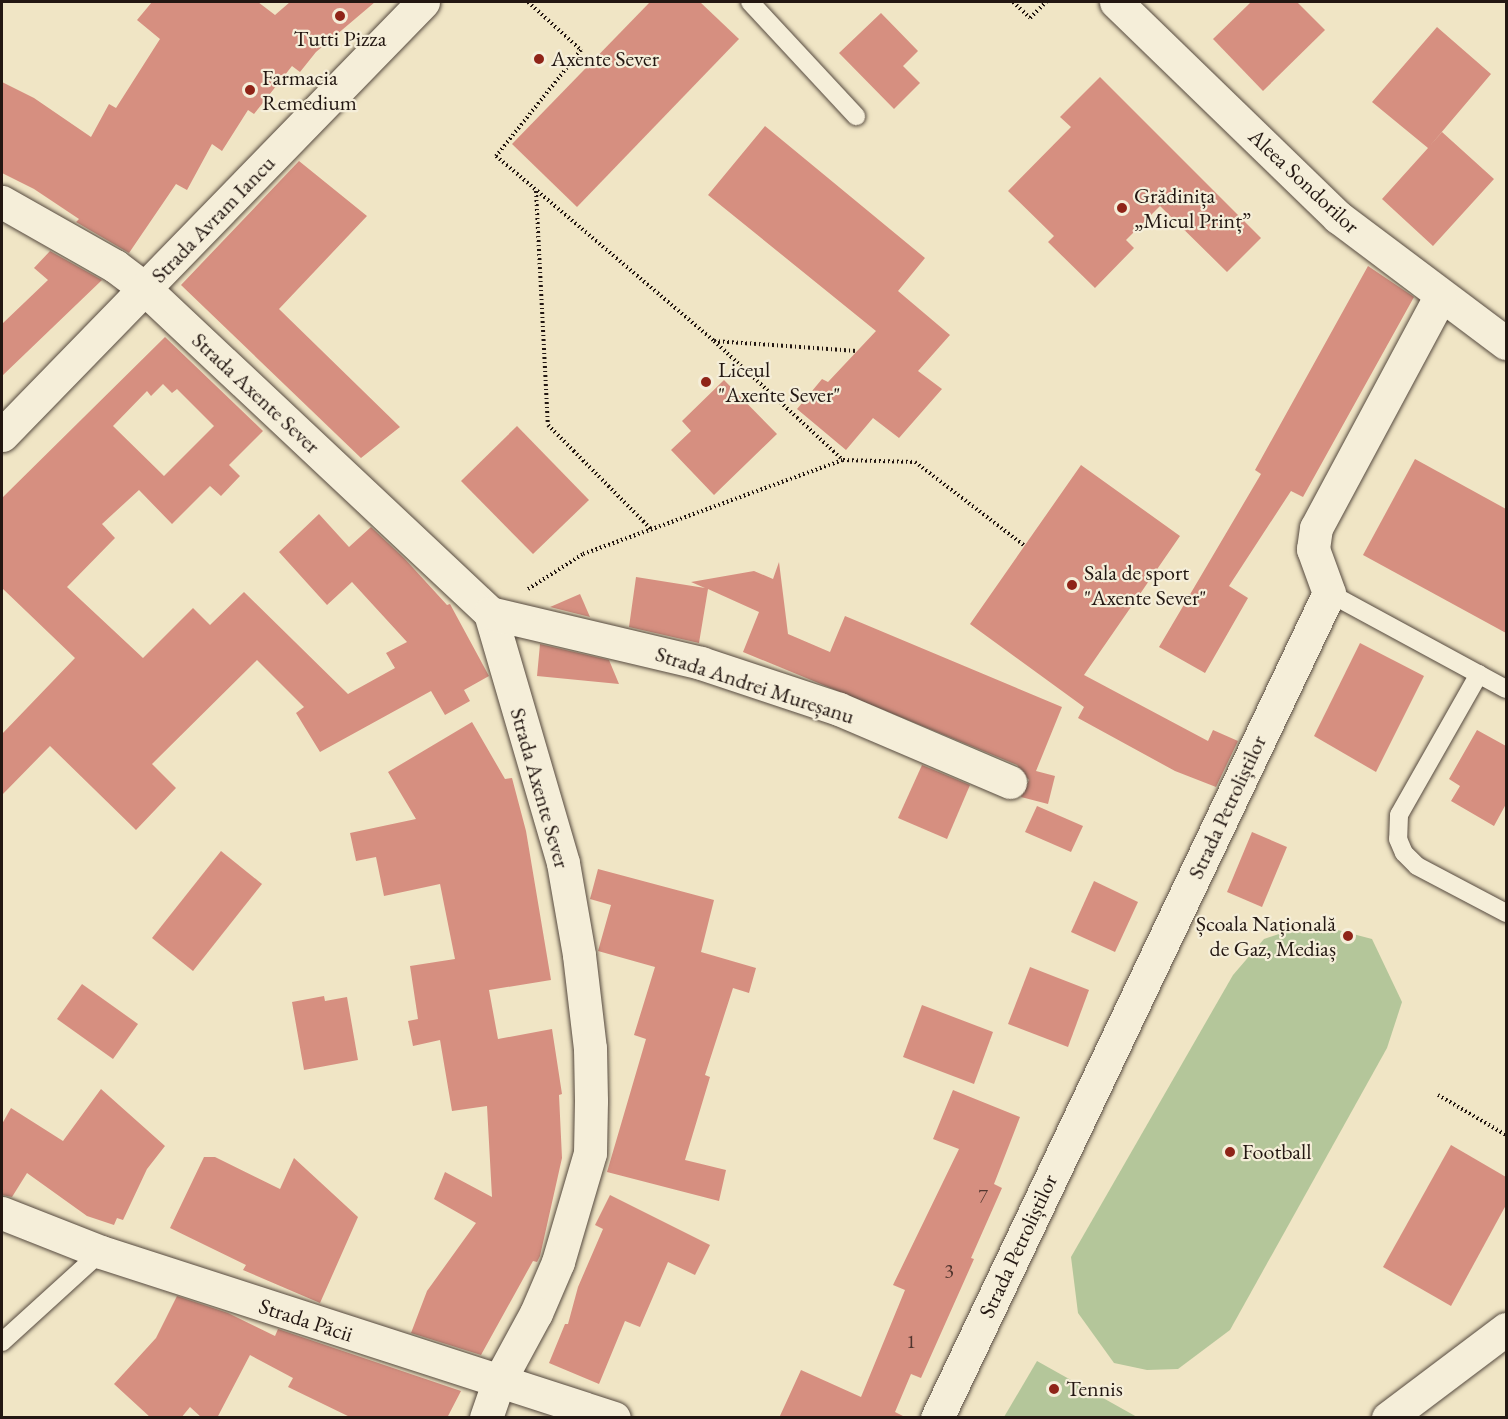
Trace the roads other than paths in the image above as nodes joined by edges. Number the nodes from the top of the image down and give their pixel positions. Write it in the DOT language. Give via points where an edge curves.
graph roads {
  1 [pos="423,2"];
  2 [pos="750,2"];
  3 [pos="1116,2"];
  4 [pos="856,116"];
  5 [pos="2,202"];
  6 [pos="145,289"];
  7 [pos="1440,297"];
  8 [pos="1506,343"];
  9 [pos="2,435"];
  10 [pos="1329,593"];
  11 [pos="490,613"];
  12 [pos="1479,674"];
  13 [pos="1506,689"];
  14 [pos="1010,782"];
  15 [pos="1506,913"];
  16 [pos="2,1212"];
  17 [pos="101,1252"];
  18 [pos="1506,1329"];
  19 [pos="2,1342"];
  20 [pos="498,1383"];
  21 [pos="486,1418"];
  22 [pos="614,1418"];
  23 [pos="937,1418"];
  24 [pos="1388,1418"];
  1 -- 6 [label="street, Strada Avram Iancu"];
  2 -- 4 [label="lane"];
  3 -- 7 [label="street, Aleea Sondorilor" via="1338,217"];
  5 -- 6 [label="street, Strada Axente Sever" via="115,267"];
  6 -- 9 [label="street, Strada Avram Iancu"];
  6 -- 11 [label="street, Strada Axente Sever"];
  7 -- 8 [label="street, Aleea Sondorilor"];
  7 -- 10 [label="street" via="1316,528 1314,549"];
  10 -- 12 [label="lane"];
  10 -- 23 [label="street, Strada Petroliștilor"];
  11 -- 14 [label="street, Strada Andrei Mureșanu" via="701,663 839,709"];
  11 -- 20 [label="street, Strada Axente Sever" via="563,863 581,967 591,1101 590,1153 558,1262"];
  12 -- 13 [label="lane"];
  12 -- 15 [label="lane" via="1399,815 1398,839 1404,853 1417,866"];
  16 -- 17 [label="street, Strada Păcii"];
  17 -- 19 [label="lane"];
  17 -- 20 [label="street, Strada Păcii"];
  18 -- 24 [label="street"];
  20 -- 21 [label="street, Strada Axente Sever"];
  20 -- 22 [label="street, Strada Păcii"];
}
